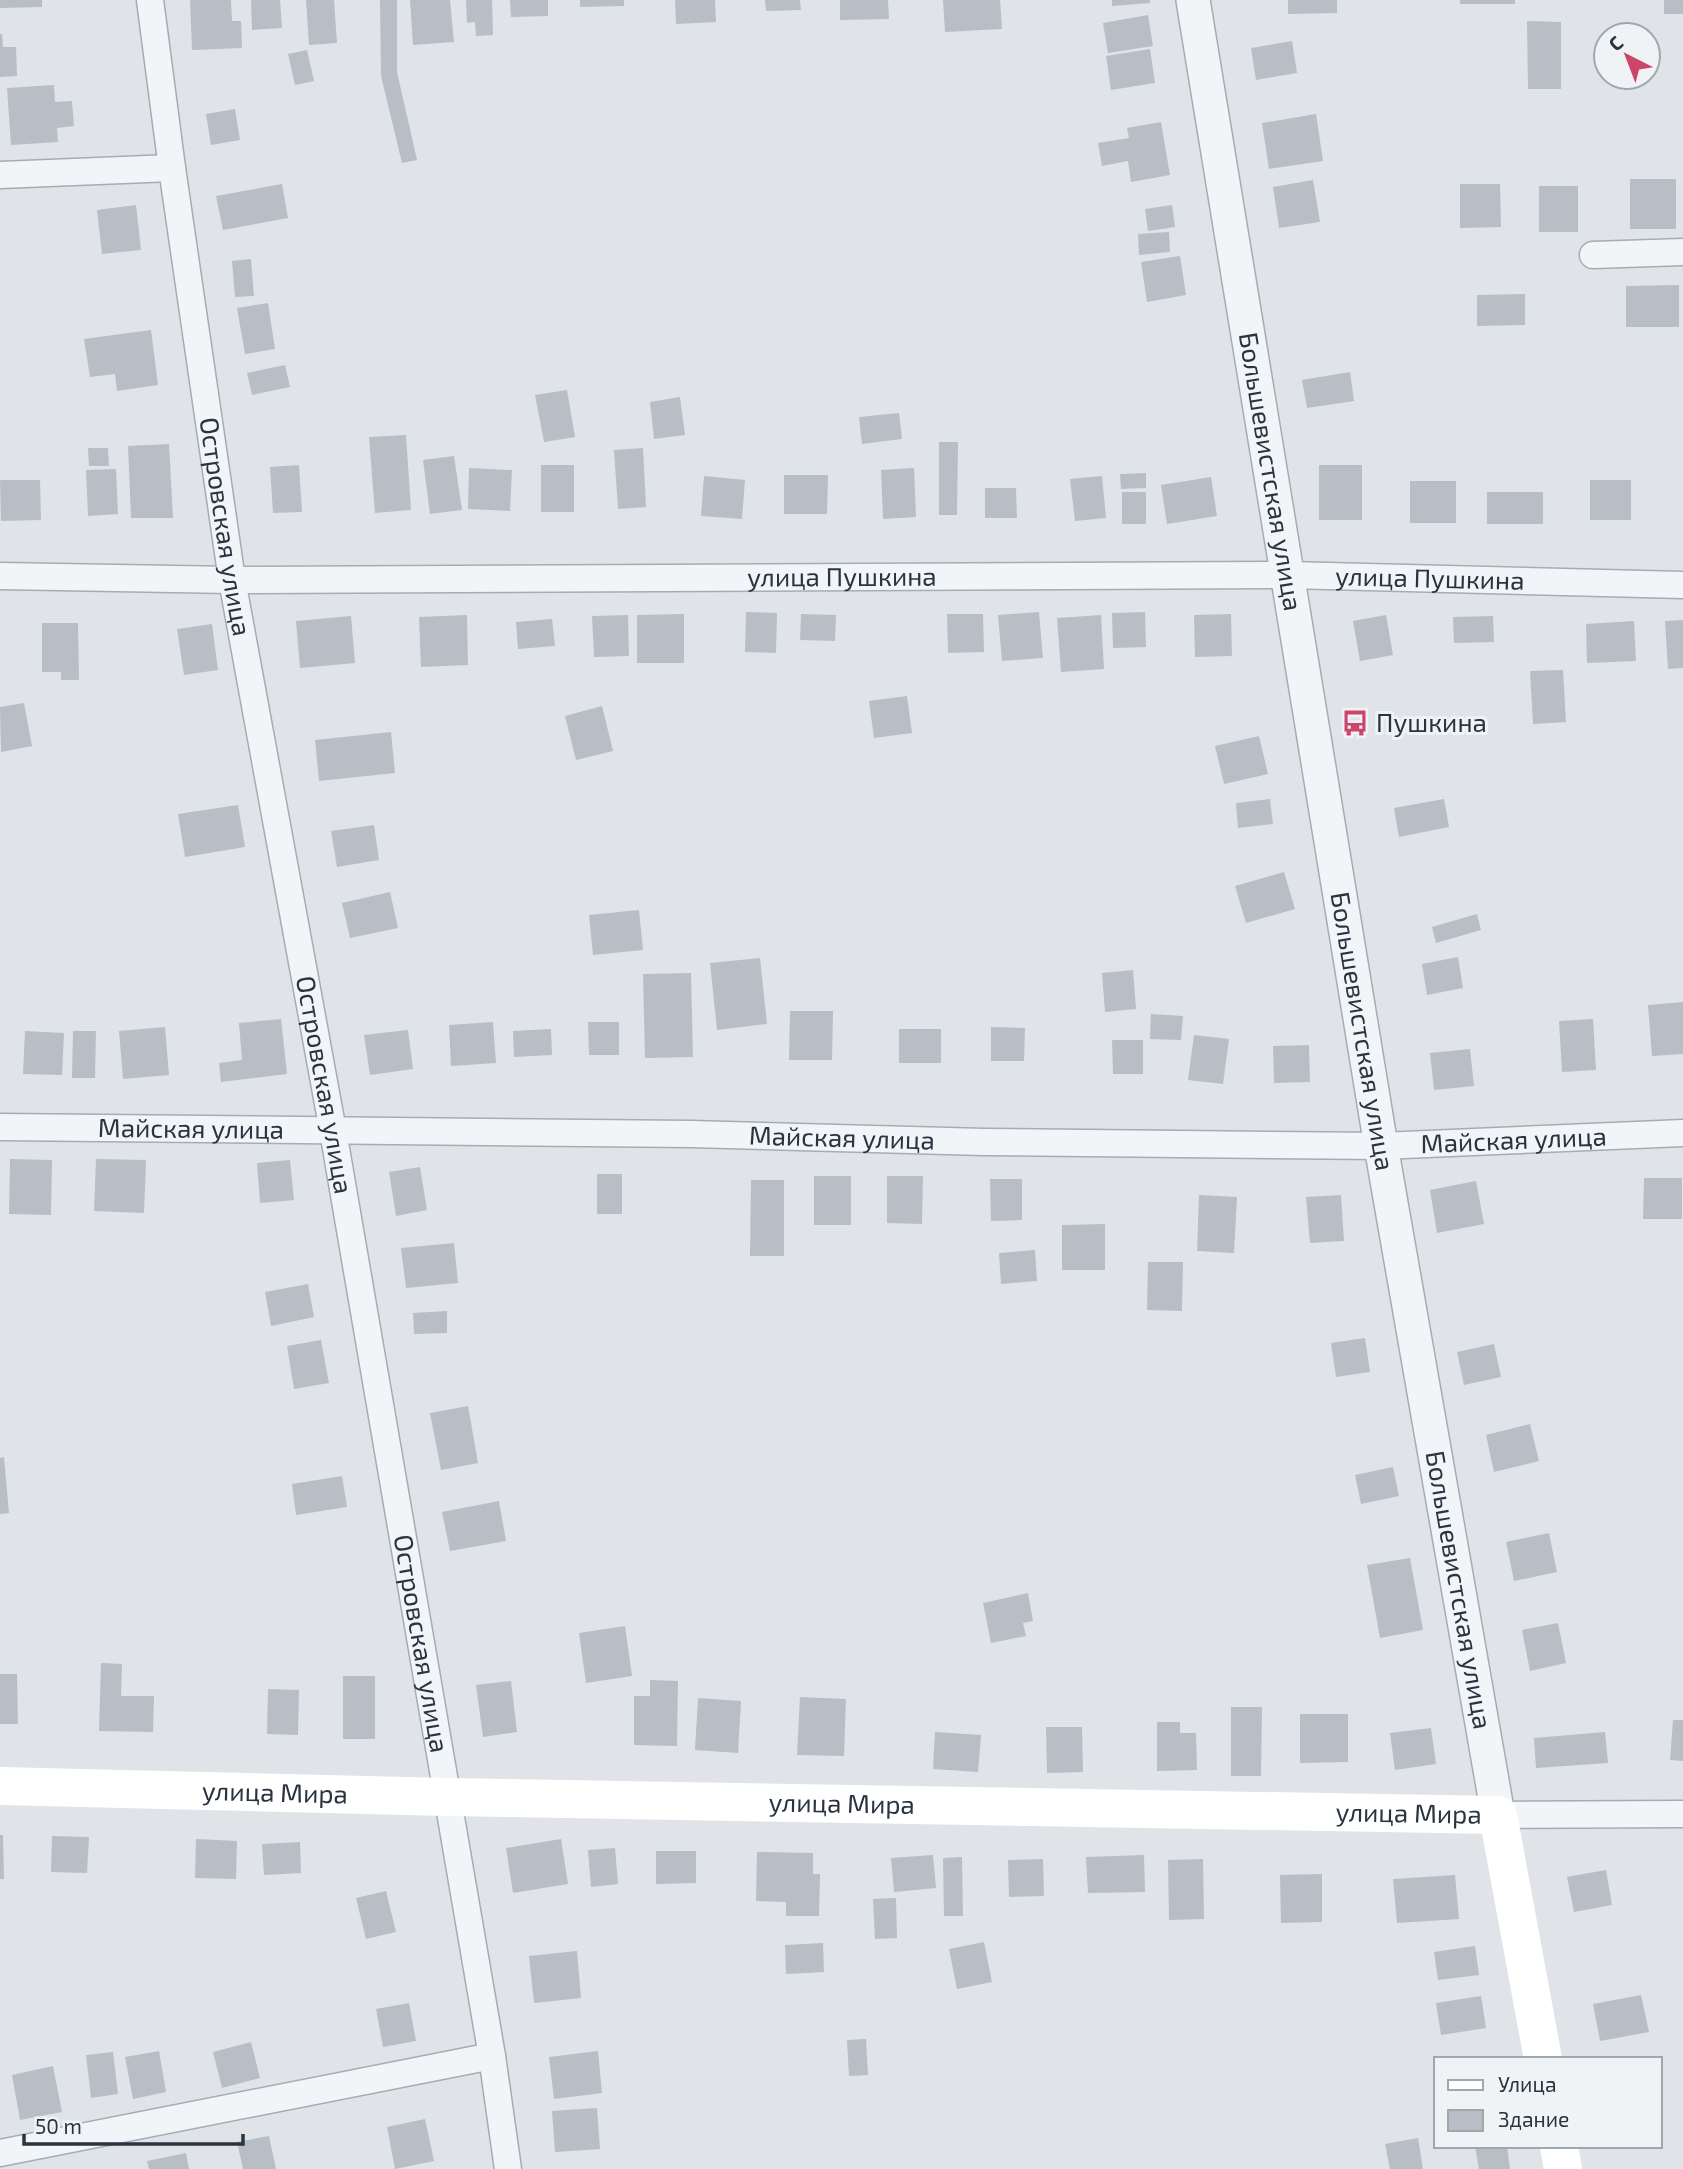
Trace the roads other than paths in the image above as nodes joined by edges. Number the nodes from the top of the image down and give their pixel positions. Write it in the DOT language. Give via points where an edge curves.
graph roads {
  1 [pos="150,0"];
  2 [pos="1193,0"];
  3 [pos="172,168"];
  4 [pos="0,175"];
  5 [pos="1683,252"];
  6 [pos="1593,255"];
  7 [pos="1288,575"];
  8 [pos="0,576"];
  9 [pos="232,580"];
  10 [pos="1683,585"];
  11 [pos="0,1127"];
  12 [pos="333,1131"];
  13 [pos="1683,1133"];
  14 [pos="1381,1146"];
  15 [pos="0,1786"];
  16 [pos="446,1797"];
  17 [pos="1683,1814"];
  18 [pos="1498,1815"];
  19 [pos="492,2056"];
  20 [pos="1543,2057"];
  21 [pos="1559,2148"];
  22 [pos="0,2153"];
  23 [pos="508,2169"];
  24 [pos="1563,2169"];
  1 -- 3 [label="street, Островская улица"];
  2 -- 7 [label="street, Большевистская улица"];
  3 -- 4 [label="street"];
  3 -- 9 [label="street, Островская улица"];
  5 -- 6 [label="street"];
  7 -- 9 [label="street, улица Пушкина"];
  7 -- 10 [label="street, улица Пушкина"];
  7 -- 14 [label="street, Большевистская улица"];
  8 -- 9 [label="street, улица Пушкина"];
  9 -- 12 [label="street, Островская улица"];
  11 -- 12 [label="street, Майская улица"];
  12 -- 14 [label="street, Майская улица"];
  12 -- 16 [label="street, Островская улица"];
  13 -- 14 [label="street, Майская улица"];
  14 -- 18 [label="street, Большевистская улица"];
  15 -- 16 [label="main road, улица Мира"];
  16 -- 18 [label="main road, улица Мира"];
  16 -- 19 [label="street, Островская улица"];
  17 -- 18 [label="street, улица Мира"];
  18 -- 20 [label="main road, Большевистская улица"];
  19 -- 22 [label="street"];
  19 -- 23 [label="street, Островская улица"];
  21 -- 24 [label="main road"];
}
